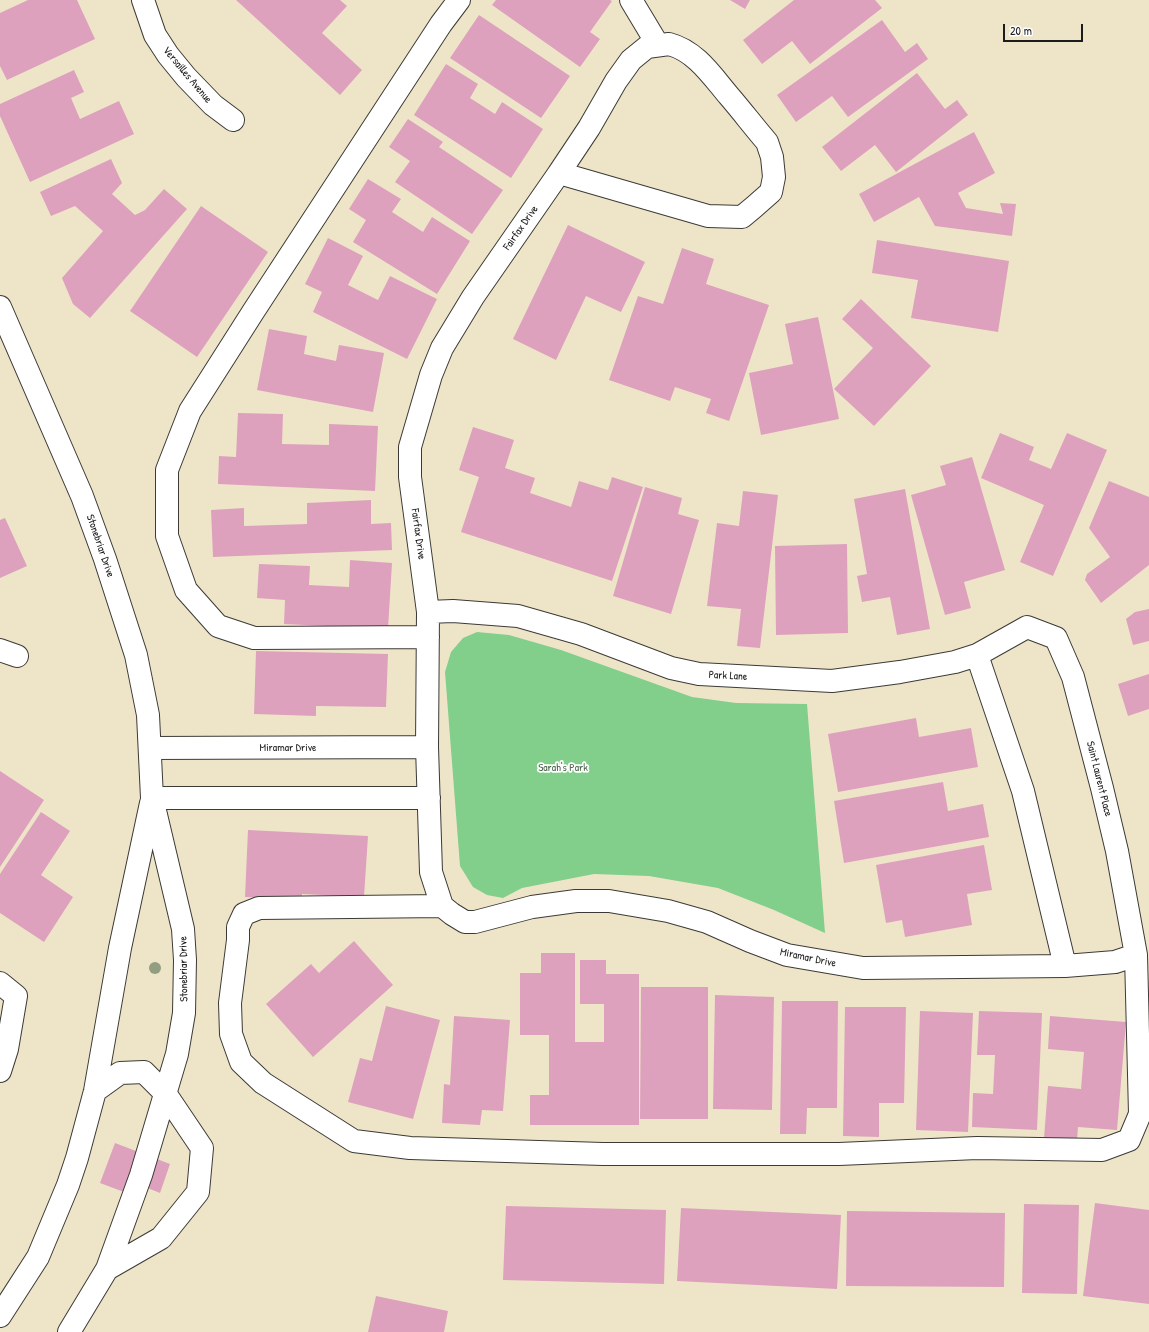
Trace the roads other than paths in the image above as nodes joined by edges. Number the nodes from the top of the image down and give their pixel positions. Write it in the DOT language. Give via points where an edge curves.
graph roads {
  1 [pos="143,0"];
  2 [pos="459,0"];
  3 [pos="631,0"];
  4 [pos="658,46"];
  5 [pos="233,120"];
  6 [pos="559,173"];
  7 [pos="0,308"];
  8 [pos="428,612"];
  9 [pos="1027,627"];
  10 [pos="428,637"];
  11 [pos="977,655"];
  12 [pos="427,747"];
  13 [pos="150,748"];
  14 [pos="152,798"];
  15 [pos="429,798"];
  16 [pos="442,906"];
  17 [pos="1136,955"];
  18 [pos="1065,966"];
  19 [pos="0,983"];
  20 [pos="0,1071"];
  21 [pos="95,1091"];
  22 [pos="165,1093"];
  23 [pos="107,1269"];
  24 [pos="0,1316"];
  25 [pos="69,1332"];
  1 -- 5 [label="street, Versailles Avenue" via="155,35 168,55 186,78 213,105"];
  2 -- 10 [label="street" via="190,412 167,470 168,536 186,590 218,626 254,638"];
  3 -- 4 [label="street"];
  4 -- 6 [label="street, Fairfax Drive" via="646,47 631,60"];
  4 -- 6 [label="street, Fairfax Drive" via="669,44 692,55 706,68 767,142 772,156 774,177 771,192 742,217 708,216"];
  6 -- 8 [label="street, Fairfax Drive" via="473,297 442,348 412,440 410,478"];
  7 -- 13 [label="street, Stonebriar Drive" via="82,496 105,559 136,655 148,715"];
  8 -- 10 [label="street, Fairfax Drive"];
  8 -- 11 [label="street, Park Lane" via="453,610 518,616 581,634 670,668 699,674 832,680 900,672 955,662"];
  9 -- 11 [label="street, Park Lane"];
  9 -- 17 [label="street, Saint Laurent Place" via="1056,638 1073,677 1117,851"];
  10 -- 12 [label="street, Fairfax Drive"];
  11 -- 18 [label="street" via="1023,791"];
  12 -- 13 [label="street, Miramar Drive"];
  12 -- 15 [label="street, Fairfax Drive"];
  13 -- 14 [label="street, Stonebriar Drive"];
  14 -- 15 [label="street"];
  14 -- 21 [label="street, Stonebriar Drive" via="120,948"];
  14 -- 22 [label="street, Stonebriar Drive" via="183,929 186,960 184,1013 177,1054"];
  15 -- 16 [label="street, Fairfax Drive" via="431,872"];
  16 -- 17 [label="street, Saint Laurent Place" via="259,908 244,914 238,927 230,1003 231,1034 241,1062 263,1083 354,1142 410,1148 603,1154 839,1154 977,1148 1102,1150 1129,1140 1140,1114"];
  16 -- 18 [label="street, Miramar Drive" via="465,922 475,922 532,907 576,901 609,901 668,911 700,920 787,955 863,968"];
  17 -- 18 [label="street, Miramar Drive" via="1115,962"];
  19 -- 20 [label="street" via="16,996 7,1049"];
  21 -- 22 [label="street, Stonebriar Drive" via="120,1073 144,1072"];
  21 -- 24 [label="street, Stonebriar Drive" via="68,1185 38,1257"];
  22 -- 23 [label="street, Stonebriar Drive" via="141,1175"];
  22 -- 23 [label="street, Stonebriar Drive" via="202,1148 198,1192 162,1238"];
  23 -- 25 [label="street, Stonebriar Drive"];
}
